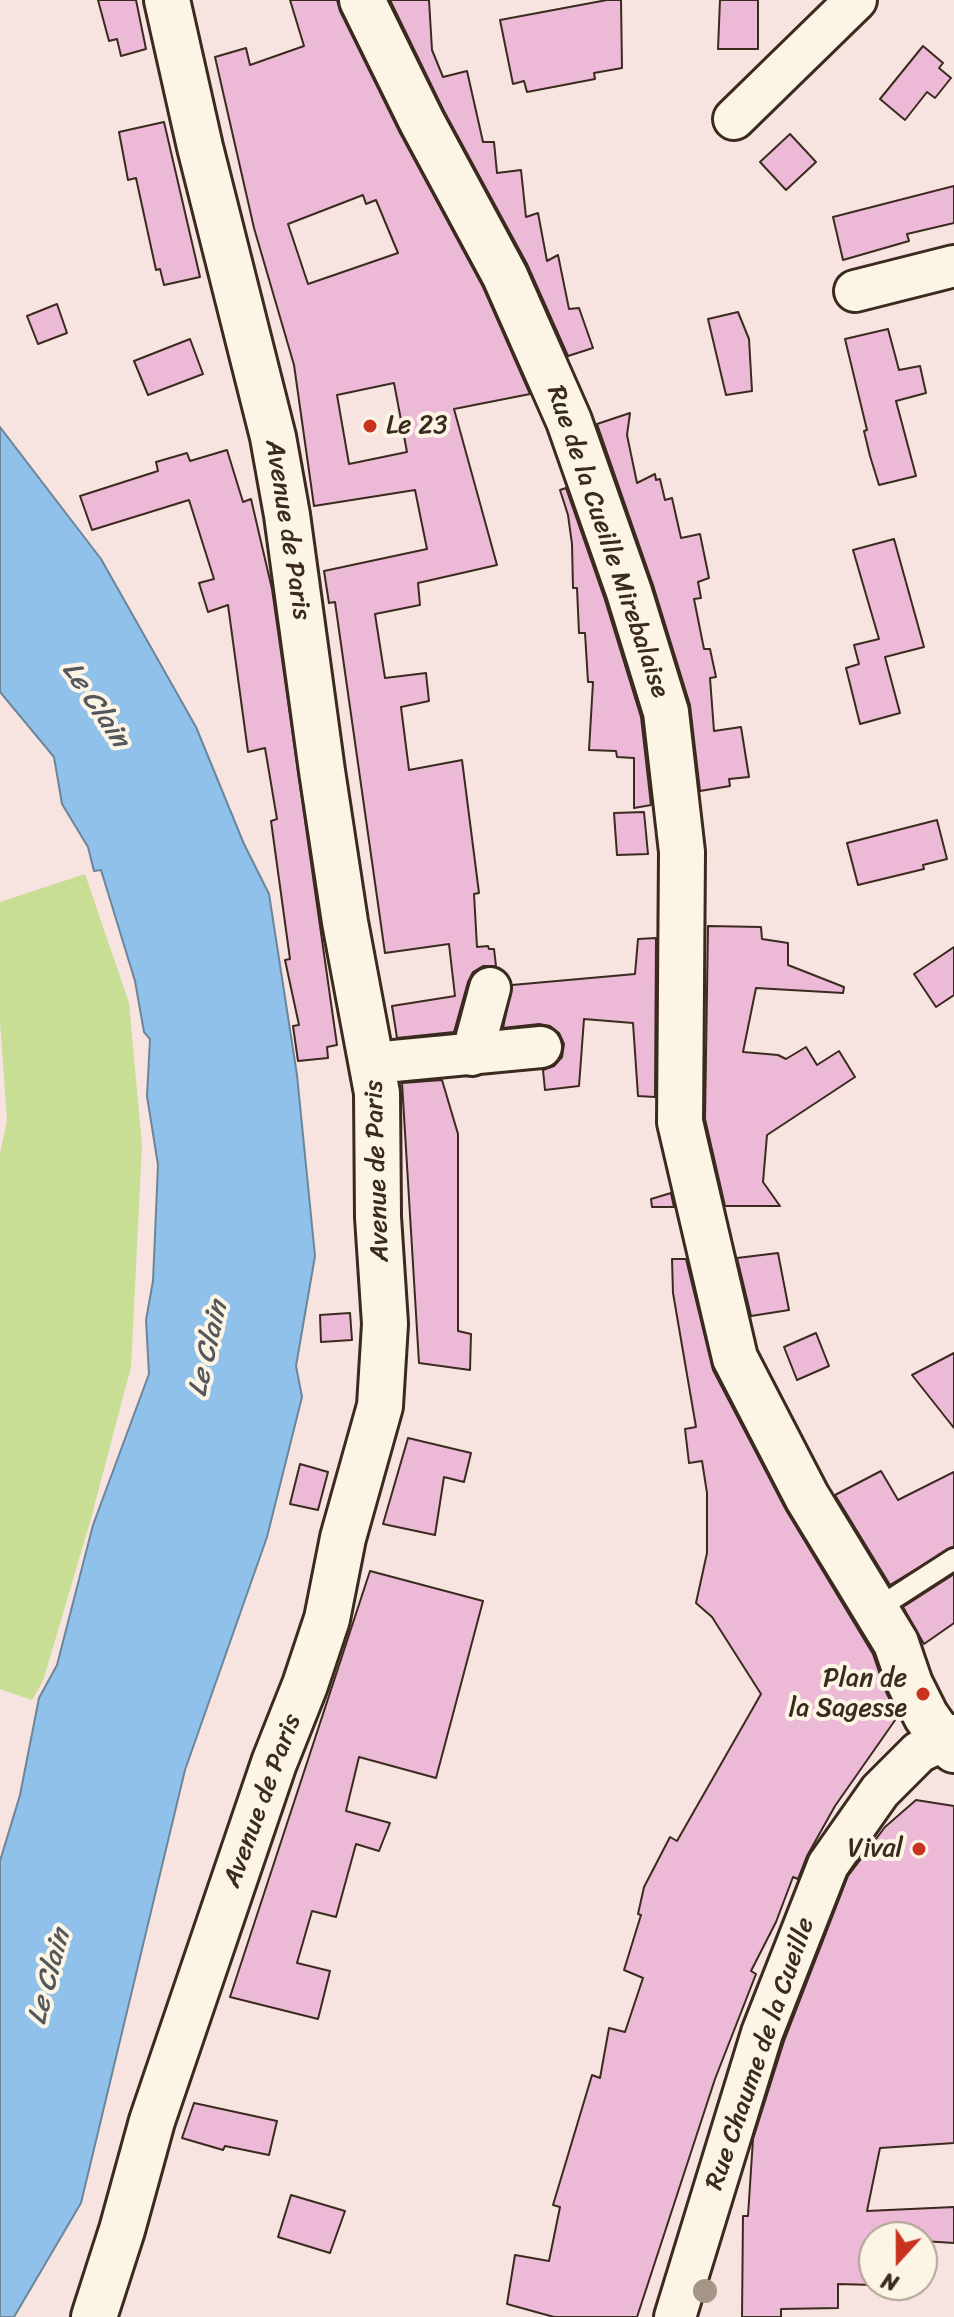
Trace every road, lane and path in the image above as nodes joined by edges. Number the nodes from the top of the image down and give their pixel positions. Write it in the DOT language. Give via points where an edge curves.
graph roads {
  1 [pos="167,0"];
  2 [pos="362,0"];
  3 [pos="856,0"];
  4 [pos="734,119"];
  5 [pos="954,266"];
  6 [pos="855,291"];
  7 [pos="490,988"];
  8 [pos="541,1047"];
  9 [pos="472,1055"];
  10 [pos="373,1063"];
  11 [pos="954,1559"];
  12 [pos="875,1610"];
  13 [pos="950,1742"];
  14 [pos="94,2317"];
  15 [pos="675,2317"];
  1 -- 10 [label="main road, Avenue de Paris" via="273,437 343,907"];
  2 -- 12 [label="main road, Rue de la Cueille Mirebalaise" via="505,276 569,421 629,592 666,712 682,852 680,1122 735,1358 807,1497"];
  3 -- 4 [label="street"];
  5 -- 6 [label="street" via="901,296"];
  7 -- 9 [label="street"];
  8 -- 9 [label="street"];
  9 -- 10 [label="street"];
  10 -- 14 [label="main road, Avenue de Paris" via="385,1324 380,1406 343,1538 327,1619 157,2106"];
  11 -- 12 [label="lane"];
  12 -- 13 [label="main road, Rue de la Cueille Mirebalaise" via="896,1643 921,1705"];
  13 -- 15 [label="street, Rue Chaume de la Cueille" via="919,1752 880,1791 828,1865 762,2033"];
}
